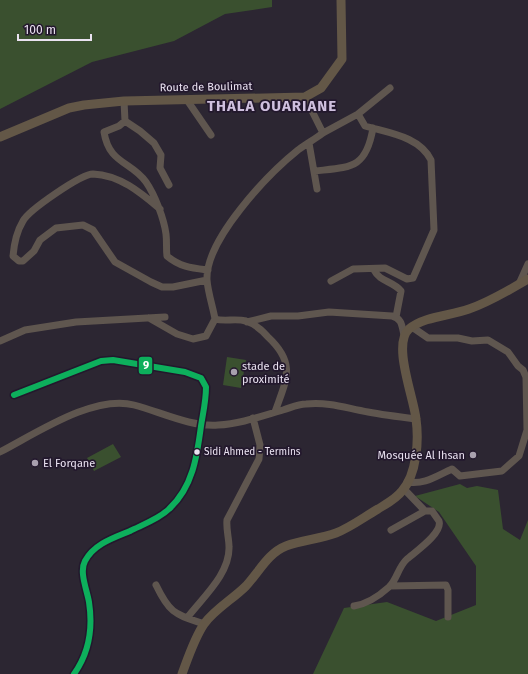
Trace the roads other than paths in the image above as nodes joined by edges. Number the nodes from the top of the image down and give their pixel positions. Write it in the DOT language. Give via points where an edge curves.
graph roads {
  1 [pos="340,0"];
  2 [pos="390,88"];
  3 [pos="305,97"];
  4 [pos="187,100"];
  5 [pos="124,101"];
  6 [pos="358,114"];
  7 [pos="125,121"];
  8 [pos="373,128"];
  9 [pos="323,133"];
  10 [pos="211,135"];
  11 [pos="0,137"];
  12 [pos="309,143"];
  13 [pos="315,171"];
  14 [pos="169,185"];
  15 [pos="317,189"];
  16 [pos="160,209"];
  17 [pos="528,264"];
  18 [pos="208,270"];
  19 [pos="374,270"];
  20 [pos="528,279"];
  21 [pos="207,280"];
  22 [pos="331,281"];
  23 [pos="519,284"];
  24 [pos="165,317"];
  25 [pos="396,317"];
  26 [pos="149,318"];
  27 [pos="215,319"];
  28 [pos="247,322"];
  29 [pos="412,327"];
  30 [pos="404,335"];
  31 [pos="0,340"];
  32 [pos="14,395"];
  33 [pos="275,412"];
  34 [pos="253,418"];
  35 [pos="416,419"];
  36 [pos="202,425"];
  37 [pos="0,452"];
  38 [pos="405,486"];
  39 [pos="425,511"];
  40 [pos="430,527"];
  41 [pos="439,527"];
  42 [pos="391,530"];
  43 [pos="156,586"];
  44 [pos="390,586"];
  45 [pos="354,606"];
  46 [pos="448,617"];
  47 [pos="186,618"];
  48 [pos="204,624"];
  49 [pos="74,674"];
  50 [pos="182,674"];
  1 -- 3 [label="main road, Route de Boulimat" via="342,59 321,88"];
  2 -- 6 [label="street"];
  3 -- 4 [label="main road, Route de Boulimat"];
  3 -- 9 [label="street"];
  4 -- 5 [label="main road, Route de Boulimat"];
  4 -- 10 [label="street"];
  5 -- 7 [label="street"];
  5 -- 11 [label="main road, Route de Boulimat" via="69,108"];
  6 -- 8 [label="street" via="365,126"];
  6 -- 9 [label="street"];
  7 -- 14 [label="street" via="154,143 162,155 160,168"];
  7 -- 16 [label="street" via="120,126 104,132 106,142 118,160 132,168 146,182"];
  8 -- 13 [label="street" via="370,145 363,159 357,164"];
  8 -- 19 [label="street" via="415,143 431,160 434,230 413,278 407,279 385,268"];
  9 -- 12 [label="street"];
  12 -- 13 [label="street"];
  12 -- 18 [label="street" via="264,182 228,226 218,243"];
  13 -- 15 [label="street"];
  16 -- 18 [label="street" via="166,234 167,256 176,264"];
  16 -- 21 [label="street" via="123,181 93,174 83,177 36,208 23,220 13,256 23,261 34,251 40,240 56,228 83,224 93,230 115,262 162,287"];
  17 -- 23 [label="street"];
  18 -- 21 [label="street"];
  19 -- 22 [label="street" via="348,270"];
  19 -- 25 [label="street" via="378,277 401,291"];
  20 -- 23 [label="main road"];
  21 -- 27 [label="street"];
  23 -- 29 [label="main road" via="470,309 421,322"];
  24 -- 26 [label="street"];
  25 -- 28 [label="street" via="329,312 271,316"];
  25 -- 30 [label="street"];
  26 -- 27 [label="street" via="177,334 193,339 206,336"];
  26 -- 31 [label="street" via="76,322 25,330"];
  27 -- 28 [label="street" via="237,319"];
  28 -- 33 [label="street" via="259,328 284,356 287,366 286,381"];
  29 -- 30 [label="main road"];
  29 -- 38 [label="street" via="428,338 458,338 472,341 486,339 508,352 526,377 527,430 520,453 502,471 460,476 452,469 427,481"];
  30 -- 35 [label="main road" via="403,354"];
  32 -- 36 [label="street" via="101,361 112,360 185,372 201,378 206,387"];
  33 -- 34 [label="street"];
  33 -- 35 [label="street" via="304,404 338,404"];
  34 -- 36 [label="street" via="231,424"];
  34 -- 47 [label="street" via="260,445 259,459 227,520 228,560 220,576"];
  35 -- 38 [label="main road" via="415,455"];
  36 -- 37 [label="street" via="132,404 102,404 62,420"];
  36 -- 49 [label="street" via="193,474 169,510 105,542 90,552 84,563 84,579 91,617 90,634 86,650"];
  38 -- 39 [label="street"];
  38 -- 48 [label="main road" via="394,499 336,533 286,546 275,552 245,587"];
  39 -- 41 [label="street" via="432,511 439,521"];
  39 -- 42 [label="street"];
  40 -- 41 [label="street"];
  41 -- 44 [label="street" via="434,536 403,562"];
  43 -- 47 [label="street" via="165,604"];
  44 -- 45 [label="street" via="370,601"];
  44 -- 46 [label="street" via="446,585"];
  47 -- 48 [label="street"];
  48 -- 50 [label="main road"];
}
